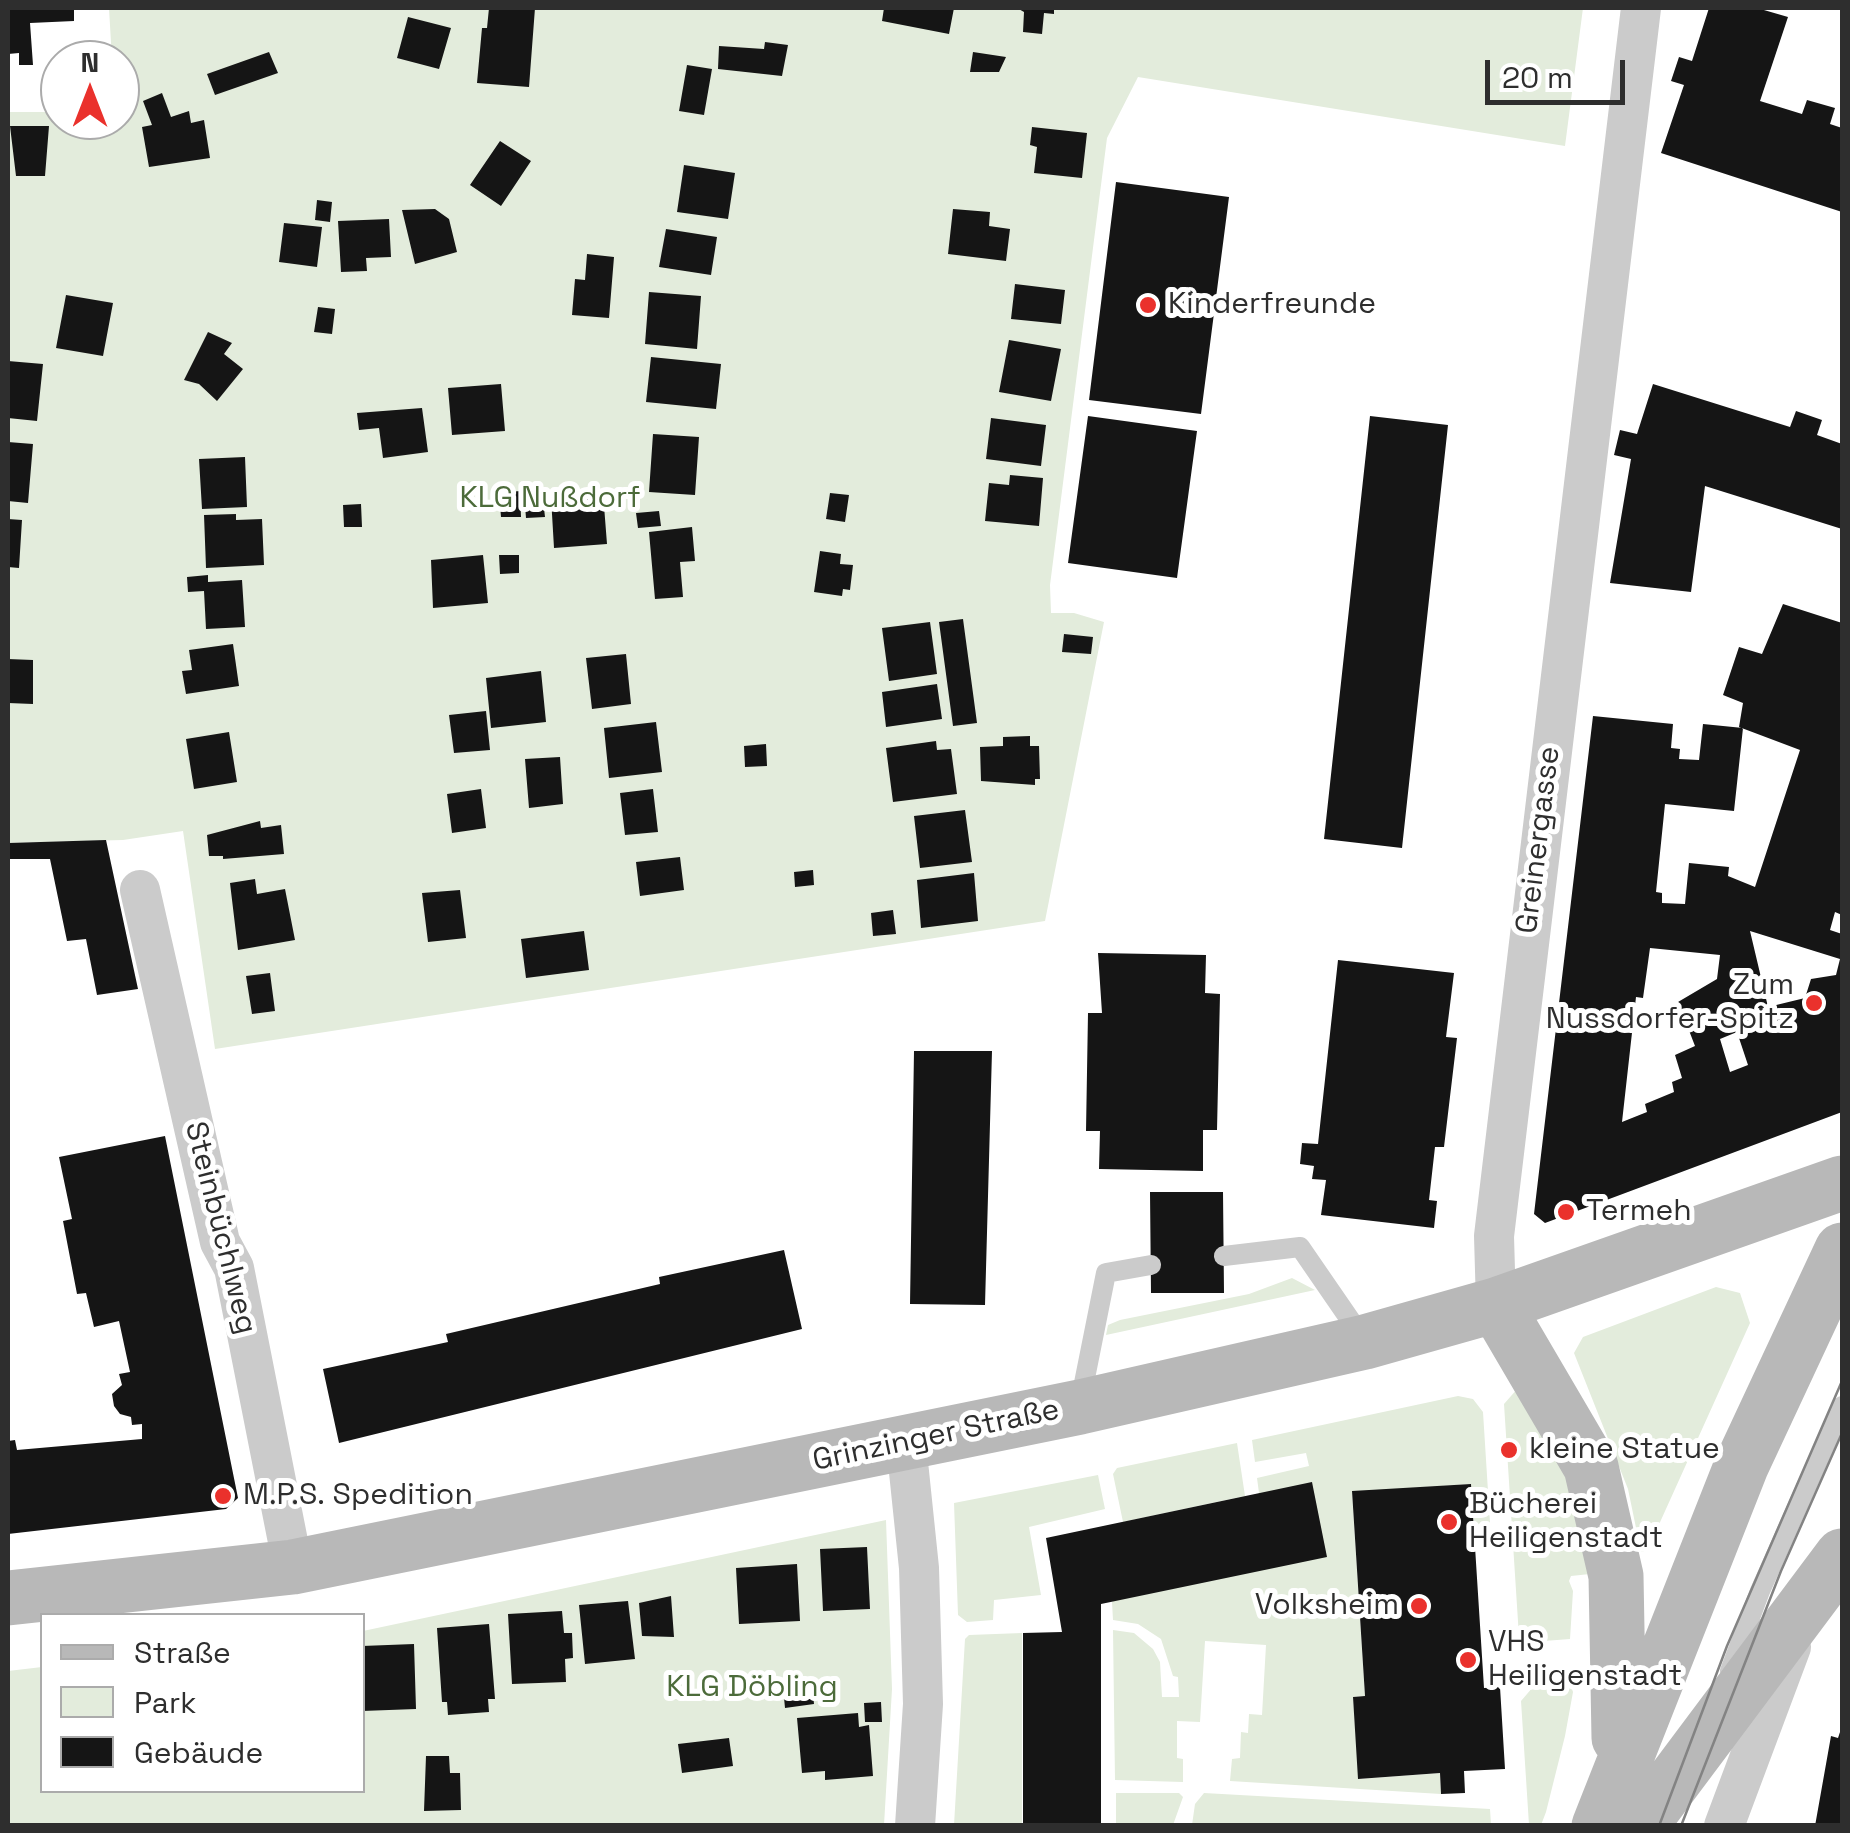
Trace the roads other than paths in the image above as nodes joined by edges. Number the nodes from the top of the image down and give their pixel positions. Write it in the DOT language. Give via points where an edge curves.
graph roads {
  1 [pos="1640,8"];
  2 [pos="140,890"];
  3 [pos="1842,1183"];
  4 [pos="1842,1250"];
  5 [pos="1224,1256"];
  6 [pos="1151,1265"];
  7 [pos="1496,1305"];
  8 [pos="1365,1342"];
  9 [pos="1080,1406"];
  10 [pos="1842,1406"];
  11 [pos="906,1443"];
  12 [pos="1842,1556"];
  13 [pos="293,1567"];
  14 [pos="8,1598"];
  15 [pos="1806,1605"];
  16 [pos="1703,1741"];
  17 [pos="1618,1768"];
  18 [pos="915,1826"];
  19 [pos="1599,1826"];
  20 [pos="1640,1826"];
  21 [pos="1671,1826"];
  22 [pos="1724,1826"];
  1 -- 7 [label="street, Greinergasse" via="1494,1236"];
  2 -- 13 [label="street, Steinbüchlweg" via="220,1242 234,1268"];
  3 -- 7 [label="street, Grinzinger Straße"];
  4 -- 17 [label="street" via="1742,1464"];
  5 -- 8 [label="lane" via="1300,1247"];
  6 -- 9 [label="lane" via="1106,1273"];
  7 -- 8 [label="street, Grinzinger Straße"];
  7 -- 17 [label="street, Greinergasse" via="1591,1467 1616,1576"];
  8 -- 9 [label="street, Grinzinger Straße"];
  9 -- 11 [label="street, Grinzinger Straße"];
  10 -- 16 [label="lane"];
  11 -- 13 [label="street, Grinzinger Straße"];
  11 -- 18 [label="street" via="924,1704"];
  12 -- 15 [label="street"];
  13 -- 14 [label="street, Grinzinger Straße"];
  15 -- 16 [label="street"];
  15 -- 22 [label="street"];
  16 -- 20 [label="street"];
  16 -- 21 [label="lane"];
  17 -- 19 [label="street"];
}
